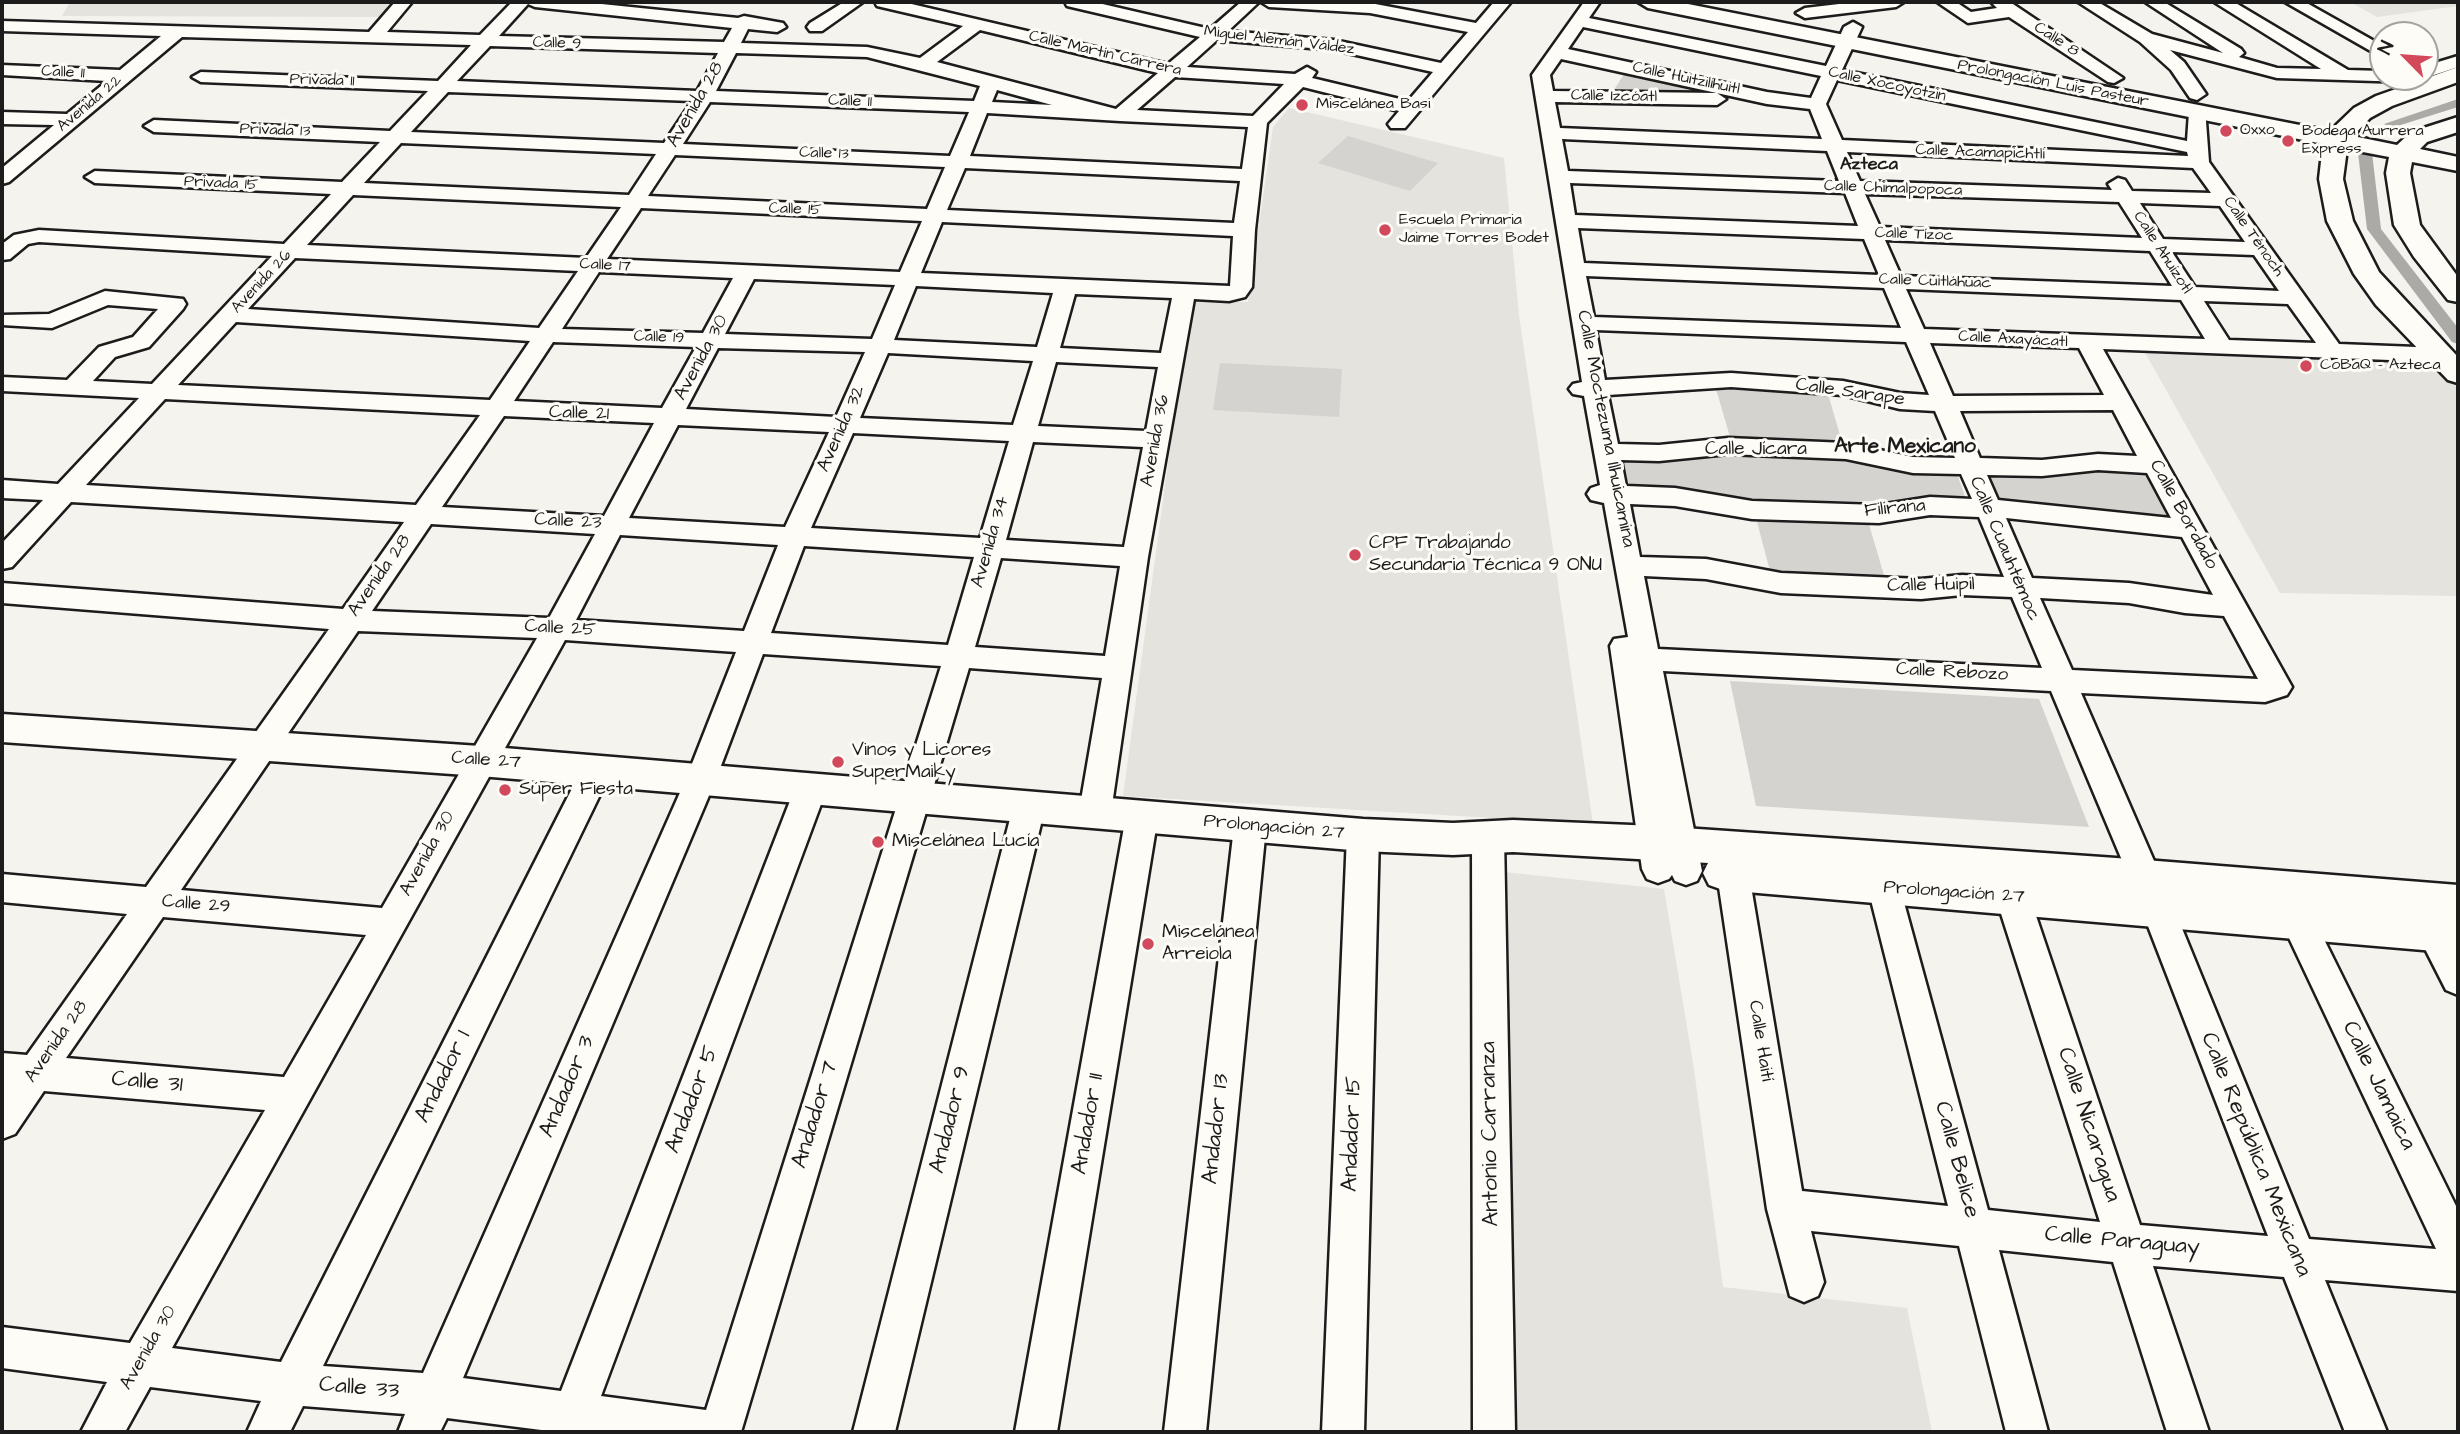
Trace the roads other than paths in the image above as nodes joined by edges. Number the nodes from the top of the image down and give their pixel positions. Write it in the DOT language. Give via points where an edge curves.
graph roads {
  1 [pos="404,2"];
  2 [pos="521,2"];
  3 [pos="535,2"];
  4 [pos="676,2"];
  5 [pos="855,2"];
  6 [pos="883,2"];
  7 [pos="1076,2"];
  8 [pos="1251,2"];
  9 [pos="1269,2"];
  10 [pos="1503,2"];
  11 [pos="1648,2"];
  12 [pos="1723,2"];
  13 [pos="1791,2"];
  14 [pos="1896,2"];
  15 [pos="1945,2"];
  16 [pos="2087,2"];
  17 [pos="2153,2"];
  18 [pos="2222,2"];
  19 [pos="2293,2"];
  20 [pos="1373,5"];
  21 [pos="2005,6"];
  22 [pos="1584,8"];
  23 [pos="1809,16"];
  24 [pos="744,22"];
  25 [pos="977,24"];
  26 [pos="2,26"];
  27 [pos="777,27"];
  28 [pos="816,27"];
  29 [pos="1479,29"];
  30 [pos="178,31"];
  31 [pos="1214,35"];
  32 [pos="1849,35"];
  33 [pos="374,37"];
  34 [pos="1032,37"];
  35 [pos="2146,38"];
  36 [pos="483,41"];
  37 [pos="1334,45"];
  38 [pos="2369,45"];
  39 [pos="728,50"];
  40 [pos="1556,52"];
  41 [pos="923,64"];
  42 [pos="1445,69"];
  43 [pos="2,70"];
  44 [pos="1173,71"];
  45 [pos="2265,71"];
  46 [pos="1832,74"];
  47 [pos="124,76"];
  48 [pos="201,76"];
  49 [pos="2369,76"];
  50 [pos="2348,77"];
  51 [pos="2114,78"];
  52 [pos="1299,80"];
  53 [pos="991,82"];
  54 [pos="442,86"];
  55 [pos="2402,91"];
  56 [pos="1544,96"];
  57 [pos="702,97"];
  58 [pos="1767,98"];
  59 [pos="2197,103"];
  60 [pos="1817,104"];
  61 [pos="979,107"];
  62 [pos="1412,108"];
  63 [pos="1113,115"];
  64 [pos="2,118"];
  65 [pos="71,120"];
  66 [pos="1258,122"];
  67 [pos="2458,124"];
  68 [pos="1397,125"];
  69 [pos="154,126"];
  70 [pos="2344,132"];
  71 [pos="1552,133"];
  72 [pos="397,136"];
  73 [pos="2411,145"];
  74 [pos="1835,146"];
  75 [pos="2458,146"];
  76 [pos="672,147"];
  77 [pos="2198,155"];
  78 [pos="2101,158"];
  79 [pos="957,159"];
  80 [pos="2458,164"];
  81 [pos="1251,175"];
  82 [pos="3,176"];
  83 [pos="94,177"];
  84 [pos="1559,177"];
  85 [pos="1852,188"];
  86 [pos="347,190"];
  87 [pos="2126,197"];
  88 [pos="2227,200"];
  89 [pos="633,204"];
  90 [pos="933,215"];
  91 [pos="1567,221"];
  92 [pos="1244,230"];
  93 [pos="1871,233"];
  94 [pos="2156,245"];
  95 [pos="2261,249"];
  96 [pos="290,251"];
  97 [pos="2,254"];
  98 [pos="593,265"];
  99 [pos="1575,269"];
  100 [pos="747,272"];
  101 [pos="908,279"];
  102 [pos="1891,281"];
  103 [pos="1066,286"];
  104 [pos="1184,292"];
  105 [pos="2187,293"];
  106 [pos="2458,293"];
  107 [pos="2296,298"];
  108 [pos="232,315"];
  109 [pos="9,320"];
  110 [pos="1584,323"];
  111 [pos="546,335"];
  112 [pos="1914,335"];
  113 [pos="712,340"];
  114 [pos="2088,343"];
  115 [pos="880,346"];
  116 [pos="2224,349"];
  117 [pos="2334,353"];
  118 [pos="1045,354"];
  119 [pos="1171,361"];
  120 [pos="2450,364"];
  121 [pos="2,384"];
  122 [pos="74,388"];
  123 [pos="1588,389"];
  124 [pos="160,392"];
  125 [pos="2120,402"];
  126 [pos="1943,404"];
  127 [pos="496,410"];
  128 [pos="671,418"];
  129 [pos="844,425"];
  130 [pos="1023,436"];
  131 [pos="1157,440"];
  132 [pos="1607,452"];
  133 [pos="1969,465"];
  134 [pos="2155,465"];
  135 [pos="2,489"];
  136 [pos="65,492"];
  137 [pos="1609,494"];
  138 [pos="1987,508"];
  139 [pos="422,516"];
  140 [pos="610,524"];
  141 [pos="2190,529"];
  142 [pos="795,536"];
  143 [pos="989,548"];
  144 [pos="1135,557"];
  145 [pos="2,560"];
  146 [pos="1630,566"];
  147 [pos="2020,587"];
  148 [pos="2,593"];
  149 [pos="2232,606"];
  150 [pos="350,620"];
  151 [pos="556,629"];
  152 [pos="753,642"];
  153 [pos="959,655"];
  154 [pos="1636,658"];
  155 [pos="1118,667"];
  156 [pos="2059,678"];
  157 [pos="2277,687"];
  158 [pos="2,728"];
  159 [pos="262,747"];
  160 [pos="480,761"];
  161 [pos="597,770"];
  162 [pos="701,779"];
  163 [pos="811,788"];
  164 [pos="913,797"];
  165 [pos="1029,807"];
  166 [pos="1095,812"];
  167 [pos="1142,816"];
  168 [pos="1250,827"];
  169 [pos="1363,835"];
  170 [pos="1476,843"];
  171 [pos="1670,857"];
  172 [pos="1733,874"];
  173 [pos="2,888"];
  174 [pos="1884,888"];
  175 [pos="2151,893"];
  176 [pos="2013,898"];
  177 [pos="154,901"];
  178 [pos="2298,921"];
  179 [pos="390,923"];
  180 [pos="2450,924"];
  181 [pos="2458,979"];
  182 [pos="18,1072"];
  183 [pos="292,1095"];
  184 [pos="2,1121"];
  185 [pos="1786,1209"];
  186 [pos="1975,1229"];
  187 [pos="2127,1244"];
  188 [pos="2458,1252"];
  189 [pos="2295,1255"];
  190 [pos="2458,1271"];
  191 [pos="1804,1282"];
  192 [pos="2,1348"];
  193 [pos="139,1367"];
  194 [pos="291,1384"];
  195 [pos="574,1412"];
  196 [pos="427,1414"];
  197 [pos="102,1432"];
  198 [pos="268,1432"];
  199 [pos="717,1432"];
  200 [pos="874,1432"];
  201 [pos="1036,1432"];
  202 [pos="1185,1432"];
  203 [pos="1343,1432"];
  204 [pos="1494,1432"];
  205 [pos="2027,1432"];
  206 [pos="2188,1432"];
  207 [pos="2366,1432"];
  1 -- 33 [label="street"];
  2 -- 36 [label="street, Avenida 26"];
  3 -- 24 [label="street"];
  4 -- 24 [label="street"];
  5 -- 28 [label="street"];
  6 -- 25 [label="street, Calle Martín Carrera"];
  7 -- 31 [label="street, Miguel Alemán Váldez"];
  7 -- 34 [label="street"];
  8 -- 31 [label="street"];
  9 -- 20 [label="street"];
  10 -- 29 [label="street"];
  11 -- 32 [label="main road, Prolongación Luis Pasteur"];
  12 -- 23 [label="main road, Prolongación Luis Pasteur"];
  13 -- 23 [label="street"];
  14 -- 23 [label="street"];
  15 -- 21 [label="street" via="1968,18"];
  16 -- 35 [label="street"];
  17 -- 45 [label="street"];
  18 -- 50 [label="street"];
  19 -- 38 [label="street"];
  20 -- 29 [label="street"];
  20 -- 37 [label="street"];
  21 -- 51 [label="street, Calle 8"];
  22 -- 40 [label="street, Calle Moctezuma Ilhuicamina"];
  22 -- 46 [label="street, Calle Xocoyotzin"];
  22 -- 123 [label="street, Calle Moctezuma Ilhuicamina" via="1530,74"];
  23 -- 32 [label="main road, Prolongación Luis Pasteur"];
  24 -- 27 [label="street"];
  24 -- 39 [label="street, Avenida 28"];
  25 -- 34 [label="street, Calle Martín Carrera"];
  25 -- 41 [label="street"];
  26 -- 30 [label="street, Calle 9"];
  29 -- 42 [label="street"];
  30 -- 33 [label="street, Calle 9"];
  30 -- 47 [label="street, Avenida 22"];
  31 -- 37 [label="street, Miguel Alemán Váldez"];
  31 -- 44 [label="street"];
  32 -- 46 [label="street"];
  32 -- 51 [label="main road, Prolongación Luis Pasteur"];
  32 -- 59 [label="main road, Prolongación Luis Pasteur"];
  33 -- 36 [label="street, Calle 9"];
  34 -- 44 [label="street, Calle Martín Carrera"];
  35 -- 45 [label="street"];
  35 -- 59 [label="street" via="2178,66"];
  36 -- 39 [label="street, Calle 9"];
  36 -- 54 [label="street, Avenida 26"];
  37 -- 42 [label="street, Miguel Alemán Váldez"];
  37 -- 52 [label="street"];
  39 -- 41 [label="street, Calle 9" via="867,52"];
  39 -- 57 [label="street, Avenida 28"];
  40 -- 56 [label="street, Calle Moctezuma Ilhuicamina" via="1541,70"];
  40 -- 58 [label="street, Calle Huitzilíhuitl"];
  41 -- 53 [label="street, Calle 9"];
  42 -- 62 [label="street"];
  43 -- 47 [label="street, Calle 11"];
  44 -- 52 [label="street, Calle Martín Carrera"];
  44 -- 63 [label="street"];
  45 -- 50 [label="street"];
  46 -- 60 [label="street"];
  46 -- 77 [label="street, Calle Xocoyotzin"];
  47 -- 65 [label="street, Avenida 22"];
  48 -- 54 [label="street, Privada 11"];
  49 -- 50 [label="street"];
  51 -- 59 [label="main road, Prolongación Luis Pasteur"];
  52 -- 62 [label="street, Calle Martín Carrera"];
  52 -- 66 [label="street"];
  53 -- 61 [label="street, Avenida 32"];
  53 -- 63 [label="street, Calle 9"];
  54 -- 57 [label="street, Calle 11"];
  54 -- 72 [label="street, Avenida 26"];
  55 -- 70 [label="main road"];
  56 -- 58 [label="street, Calle Izcóatl"];
  56 -- 71 [label="street, Calle Moctezuma Ilhuicamina"];
  57 -- 61 [label="street, Calle 11"];
  57 -- 76 [label="street, Avenida 28"];
  58 -- 60 [label="street, Calle Huitzilíhuitl"];
  59 -- 70 [label="main road, Prolongación Luis Pasteur"];
  59 -- 77 [label="street"];
  60 -- 74 [label="street, Calle Cuauhtémoc"];
  61 -- 63 [label="street, Calle 11"];
  61 -- 79 [label="street, Avenida 32"];
  62 -- 68 [label="street"];
  63 -- 66 [label="street, Calle 11"];
  64 -- 65 [label="street"];
  65 -- 82 [label="street, Avenida 22"];
  66 -- 81 [label="street"];
  67 -- 73 [label="main road"];
  69 -- 72 [label="street, Privada 13"];
  70 -- 73 [label="main road, Prolongación Luis Pasteur"];
  70 -- 120 [label="main road" via="2331,178 2334,200 2352,247 2386,299"];
  71 -- 74 [label="street, Calle Acamapichtli"];
  71 -- 84 [label="street, Calle Moctezuma Ilhuicamina"];
  72 -- 76 [label="street, Calle 13"];
  72 -- 86 [label="street, Avenida 26"];
  73 -- 75 [label="main road, Prolongación Luis Pasteur"];
  73 -- 80 [label="main road, Prolongación Luis Pasteur"];
  73 -- 106 [label="main road" via="2398,173 2407,225"];
  74 -- 78 [label="street, Calle Acamapichtli"];
  74 -- 85 [label="street, Calle Cuauhtémoc"];
  76 -- 79 [label="street, Calle 13"];
  76 -- 89 [label="street, Avenida 28"];
  77 -- 78 [label="street, Calle Acamapichtli"];
  77 -- 88 [label="street, Calle Ténoch"];
  78 -- 87 [label="street, Calle Ahuízotl"];
  79 -- 81 [label="street, Calle 13"];
  79 -- 90 [label="street, Avenida 32"];
  81 -- 92 [label="street"];
  83 -- 86 [label="street, Privada 15"];
  84 -- 85 [label="street, Calle Chimalpopoca"];
  84 -- 91 [label="street, Calle Moctezuma Ilhuicamina"];
  85 -- 87 [label="street, Calle Chimalpopoca"];
  85 -- 93 [label="street, Calle Cuauhtémoc"];
  86 -- 89 [label="street, Calle 15"];
  86 -- 96 [label="street, Avenida 26"];
  87 -- 88 [label="street, Calle Chimalpopoca"];
  87 -- 94 [label="street, Calle Ahuízotl"];
  88 -- 95 [label="street, Calle Ténoch"];
  89 -- 90 [label="street, Calle 15"];
  89 -- 98 [label="street, Avenida 28"];
  90 -- 92 [label="street, Calle 15"];
  90 -- 101 [label="street, Avenida 32"];
  91 -- 93 [label="street, Calle Tízoc"];
  91 -- 99 [label="street, Calle Moctezuma Ilhuicamina"];
  92 -- 104 [label="street" via="1237,292"];
  93 -- 94 [label="street, Calle Tízoc"];
  93 -- 102 [label="street, Calle Cuauhtémoc"];
  94 -- 95 [label="street, Calle Tízoc"];
  94 -- 105 [label="street, Calle Ahuízotl"];
  95 -- 107 [label="street, Calle Ténoch"];
  96 -- 97 [label="street, Calle 17" via="26,237"];
  96 -- 98 [label="street, Calle 17"];
  96 -- 108 [label="street, Avenida 26"];
  98 -- 100 [label="street, Calle 17"];
  98 -- 111 [label="street, Avenida 28"];
  99 -- 102 [label="street, Calle Cuitláhuac"];
  99 -- 110 [label="street, Calle Moctezuma Ilhuicamina"];
  100 -- 101 [label="street, Calle 17"];
  100 -- 113 [label="street, Avenida 30"];
  101 -- 103 [label="street, Calle 17"];
  101 -- 115 [label="street, Avenida 32"];
  102 -- 105 [label="street, Calle Cuitláhuac"];
  102 -- 112 [label="street, Calle Cuauhtémoc"];
  103 -- 104 [label="street, Calle 17"];
  103 -- 118 [label="street, Avenida 34"];
  104 -- 119 [label="street, Avenida 36"];
  105 -- 107 [label="street, Calle Cuitláhuac"];
  105 -- 116 [label="street, Calle Ahuízotl"];
  107 -- 117 [label="street, Calle Ténoch"];
  108 -- 111 [label="street, Calle 19"];
  108 -- 124 [label="street, Avenida 26"];
  109 -- 122 [label="street" via="52,321 105,298 175,304 141,342 107,352"];
  110 -- 112 [label="street, Calle Axayácatl"];
  110 -- 123 [label="street, Calle Moctezuma Ilhuicamina"];
  111 -- 113 [label="street, Calle 19"];
  111 -- 127 [label="street, Avenida 28"];
  112 -- 114 [label="street, Calle Axayácatl"];
  112 -- 126 [label="street, Calle Cuauhtémoc"];
  113 -- 115 [label="street, Calle 19"];
  113 -- 128 [label="street, Avenida 30"];
  114 -- 116 [label="street, Calle Axayácatl"];
  114 -- 125 [label="street, Calle Bordado"];
  115 -- 118 [label="street, Calle 19"];
  115 -- 129 [label="street, Avenida 32"];
  116 -- 117 [label="street, Calle Axayácatl"];
  117 -- 120 [label="street, Calle Axayácatl"];
  118 -- 119 [label="street, Calle 19"];
  118 -- 130 [label="street, Avenida 34"];
  119 -- 131 [label="street, Avenida 36"];
  121 -- 122 [label="street, Calle 21"];
  122 -- 124 [label="street, Calle 21"];
  123 -- 126 [label="street, Calle Sarape" via="1731,380 1843,388 1900,401"];
  123 -- 132 [label="street, Calle Moctezuma Ilhuicamina"];
  123 -- 137 [label="street, Calle Moctezuma Ilhuicamina"];
  124 -- 127 [label="street, Calle 21"];
  124 -- 136 [label="street, Avenida 26"];
  125 -- 126 [label="street, Calle Sarape"];
  125 -- 134 [label="street, Calle Bordado"];
  126 -- 133 [label="street, Calle Cuauhtémoc"];
  127 -- 128 [label="street, Calle 21"];
  127 -- 139 [label="street, Avenida 28"];
  128 -- 129 [label="street, Calle 21"];
  128 -- 140 [label="street, Avenida 30"];
  129 -- 130 [label="street, Calle 21"];
  129 -- 142 [label="street, Avenida 32"];
  130 -- 131 [label="street, Calle 21"];
  130 -- 143 [label="street, Avenida 34"];
  131 -- 144 [label="street, Avenida 36"];
  132 -- 133 [label="street, Calle Jícara" via="1659,453 1728,446 1846,451 1913,465"];
  132 -- 137 [label="street, Calle Moctezuma Ilhuicamina"];
  133 -- 134 [label="street, Calle Jícara"];
  133 -- 138 [label="street, Calle Cuauhtémoc"];
  134 -- 141 [label="street, Calle Bordado"];
  135 -- 136 [label="street, Calle 23"];
  136 -- 139 [label="street, Calle 23"];
  136 -- 145 [label="street, Avenida 26"];
  137 -- 138 [label="street, Filirana" via="1675,497 1752,510 1880,514 1930,506"];
  137 -- 146 [label="street, Calle Moctezuma Ilhuicamina"];
  137 -- 154 [label="street, Calle Moctezuma Ilhuicamina"];
  138 -- 141 [label="street, Filirana"];
  138 -- 147 [label="street, Calle Cuauhtémoc"];
  139 -- 140 [label="street, Calle 23"];
  139 -- 150 [label="street, Avenida 28"];
  140 -- 142 [label="street, Calle 23"];
  140 -- 151 [label="street, Avenida 30"];
  141 -- 149 [label="street, Calle Bordado"];
  142 -- 143 [label="street, Calle 23"];
  142 -- 152 [label="street, Avenida 32"];
  143 -- 144 [label="street, Calle 23"];
  143 -- 153 [label="street, Avenida 34"];
  144 -- 155 [label="street, Avenida 36"];
  146 -- 147 [label="street, Calle Huipil" via="1706,569 1781,583 1921,589"];
  146 -- 154 [label="street, Calle Moctezuma Ilhuicamina"];
  147 -- 149 [label="street, Calle Huipil" via="2129,593"];
  147 -- 156 [label="street, Calle Cuauhtémoc"];
  148 -- 150 [label="street, Calle 25"];
  149 -- 157 [label="street, Calle Bordado"];
  150 -- 151 [label="street, Calle 25"];
  150 -- 159 [label="street, Avenida 28"];
  151 -- 152 [label="street, Calle 25"];
  151 -- 160 [label="street, Avenida 30"];
  152 -- 153 [label="street, Calle 25"];
  152 -- 162 [label="street, Avenida 32"];
  153 -- 155 [label="street, Calle 25"];
  153 -- 164 [label="street, Avenida 34"];
  154 -- 156 [label="street, Calle Rebozo"];
  154 -- 171 [label="street, Calle Moctezuma Ilhuicamina"];
  155 -- 166 [label="street, Avenida 36"];
  156 -- 157 [label="street, Calle Rebozo" via="2266,691"];
  156 -- 175 [label="street, Calle Cuauhtémoc"];
  158 -- 159 [label="main road, Calle 27"];
  159 -- 160 [label="main road, Calle 27"];
  159 -- 177 [label="street, Avenida 28"];
  160 -- 161 [label="main road, Calle 27"];
  160 -- 179 [label="street, Avenida 30"];
  161 -- 162 [label="main road, Calle 27"];
  161 -- 194 [label="street, Andador 1"];
  162 -- 163 [label="main road, Calle 27"];
  162 -- 196 [label="street, Andador 3"];
  163 -- 164 [label="main road, Calle 27"];
  163 -- 195 [label="street, Andador 5"];
  164 -- 165 [label="main road, Calle 27"];
  164 -- 199 [label="street, Andador 7"];
  165 -- 166 [label="main road, Calle 27"];
  165 -- 200 [label="street, Andador 9"];
  166 -- 167 [label="main road, Prolongación 27"];
  167 -- 168 [label="main road, Prolongación 27"];
  167 -- 201 [label="street, Andador 11"];
  168 -- 169 [label="main road, Prolongación 27"];
  168 -- 202 [label="street, Andador 13"];
  169 -- 170 [label="main road, Prolongación 27"];
  169 -- 203 [label="street, Andador 15"];
  170 -- 171 [label="main road, Prolongación 27"];
  170 -- 204 [label="street, Antonio Carranza"];
  171 -- 172 [label="main road, Prolongación 27"];
  171 -- 175 [label="main road, Prolongación 27"];
  172 -- 174 [label="main road, Prolongación 27"];
  172 -- 185 [label="street, Calle Haití"];
  173 -- 177 [label="street, Calle 29"];
  174 -- 176 [label="main road, Prolongación 27"];
  174 -- 186 [label="street, Calle Belice"];
  175 -- 176 [label="main road, Prolongación 27"];
  175 -- 178 [label="main road, Prolongación 27"];
  175 -- 180 [label="main road, Prolongación 27"];
  175 -- 189 [label="street, Calle República Mexicana"];
  176 -- 187 [label="street, Calle Nicaragua"];
  177 -- 179 [label="street, Calle 29"];
  177 -- 182 [label="street, Avenida 28"];
  178 -- 180 [label="main road, Prolongación 27"];
  178 -- 188 [label="street, Calle Jamaica"];
  179 -- 183 [label="street, Avenida 30"];
  180 -- 181 [label="street"];
  182 -- 183 [label="street, Calle 31"];
  182 -- 184 [label="street, Avenida 28"];
  183 -- 193 [label="street, Avenida 30"];
  185 -- 186 [label="street, Calle Paraguay"];
  185 -- 191 [label="street, Calle Haití"];
  186 -- 187 [label="street, Calle Paraguay"];
  186 -- 205 [label="street, Calle Belice"];
  187 -- 189 [label="street, Calle Paraguay"];
  187 -- 206 [label="street, Calle Nicaragua"];
  189 -- 190 [label="street, Calle Paraguay"];
  189 -- 207 [label="street, Calle República Mexicana"];
  192 -- 193 [label="street, Calle 33"];
  193 -- 194 [label="street, Calle 33"];
  193 -- 197 [label="street, Avenida 30"];
  194 -- 196 [label="street, Calle 33"];
  194 -- 198 [label="street, Andador 1"];
  195 -- 196 [label="street, Calle 33"];
  195 -- 199 [label="street, Calle 33"];
}
